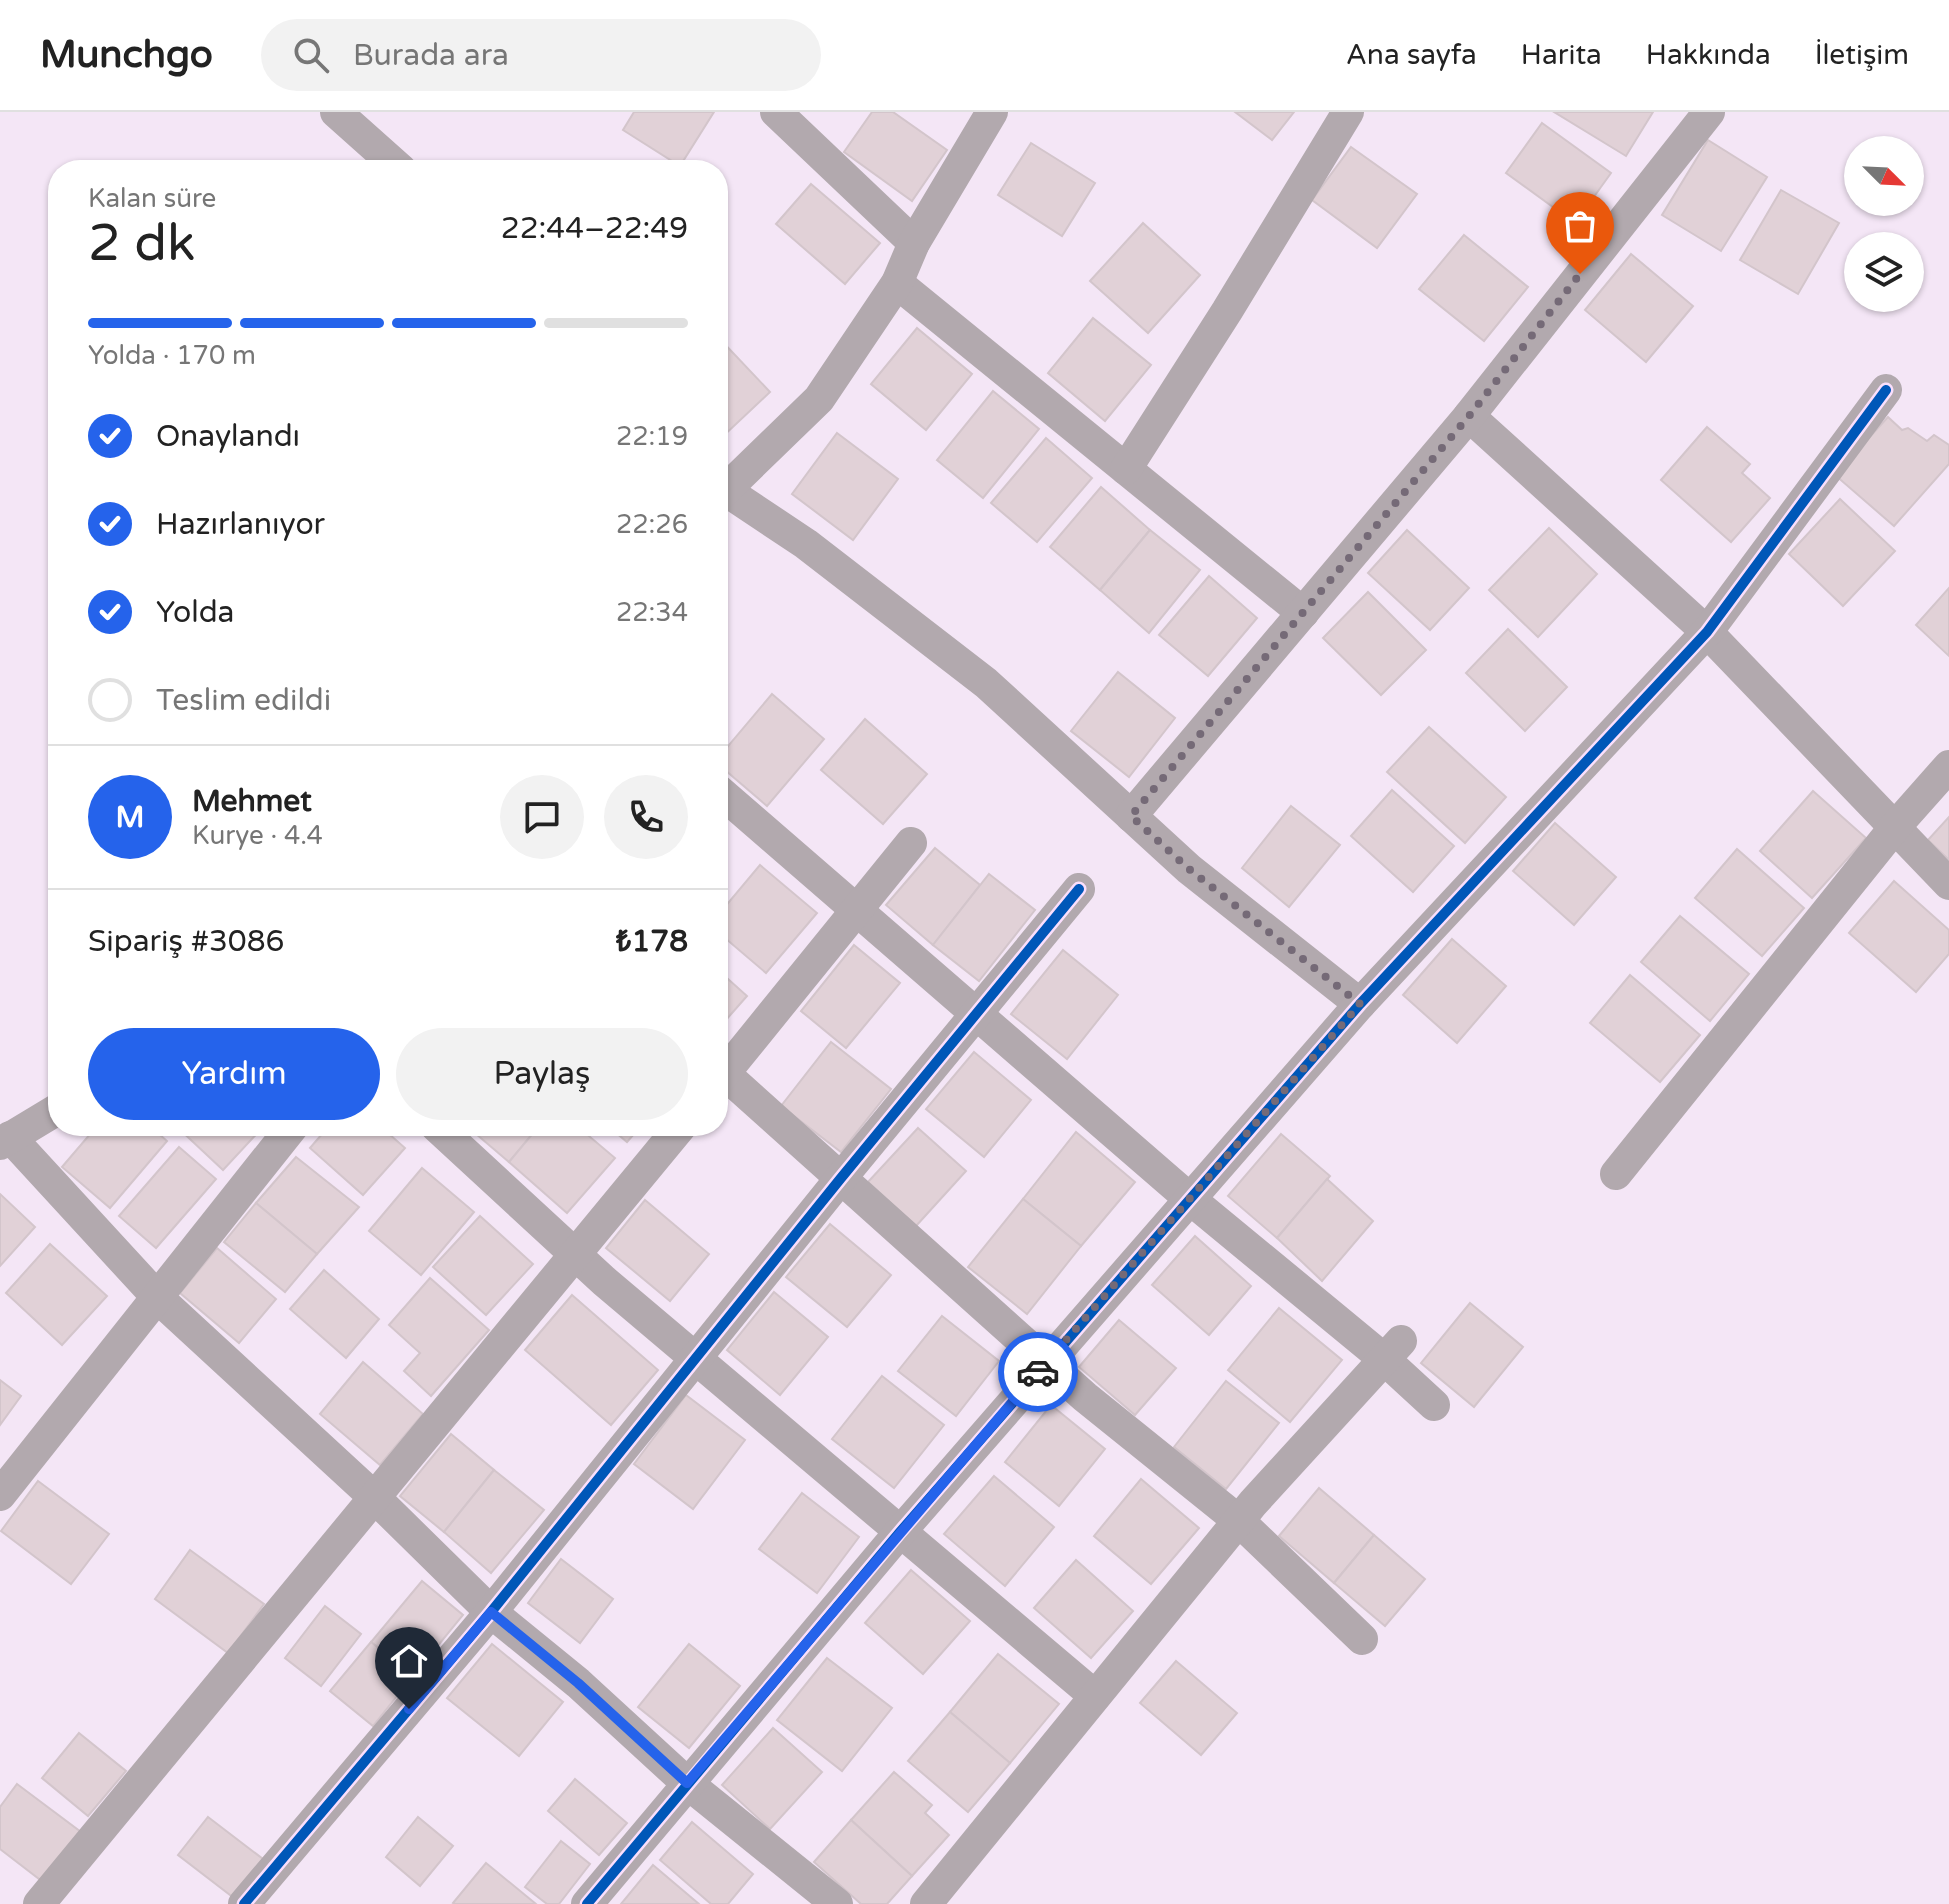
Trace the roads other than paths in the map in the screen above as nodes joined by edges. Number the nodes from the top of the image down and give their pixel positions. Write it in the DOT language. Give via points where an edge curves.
graph roads {
  1 [pos="336,112"];
  2 [pos="776,112"];
  3 [pos="992,112"];
  4 [pos="1348,112"];
  5 [pos="1709,112"];
  6 [pos="390,160"];
  7 [pos="914,243"];
  8 [pos="897,283"];
  9 [pos="1886,390"];
  10 [pos="1469,416"];
  11 [pos="1126,469"];
  12 [pos="728,483"];
  13 [pos="728,495"];
  14 [pos="1303,613"];
  15 [pos="1707,632"];
  16 [pos="1949,766"];
  17 [pos="728,799"];
  18 [pos="1131,816"];
  19 [pos="1895,827"];
  20 [pos="911,843"];
  21 [pos="1949,884"];
  22 [pos="1079,889"];
  23 [pos="857,909"];
  24 [pos="1360,1004"];
  25 [pos="976,1013"];
  26 [pos="728,1064"];
  27 [pos="728,1081"];
  28 [pos="48,1115"];
  29 [pos="285,1136"];
  30 [pos="447,1136"];
  31 [pos="673,1136"];
  32 [pos="5,1141"];
  33 [pos="1616,1174"];
  34 [pos="841,1178"];
  35 [pos="1190,1199"];
  36 [pos="576,1256"];
  37 [pos="158,1298"];
  38 [pos="1393,1350"];
  39 [pos="696,1359"];
  40 [pos="1047,1362"];
  41 [pos="1434,1405"];
  42 [pos="0,1495"];
  43 [pos="374,1497"];
  44 [pos="1239,1521"];
  45 [pos="900,1532"];
  46 [pos="491,1612"];
  47 [pos="1362,1639"];
  48 [pos="1095,1696"];
  49 [pos="687,1783"];
  50 [pos="39,1904"];
  51 [pos="244,1904"];
  52 [pos="587,1904"];
  53 [pos="837,1904"];
  54 [pos="926,1904"];
  1 -- 6 [label="street"];
  2 -- 7 [label="street"];
  3 -- 7 [label="street"];
  4 -- 11 [label="street"];
  5 -- 10 [label="street"];
  7 -- 8 [label="street"];
  8 -- 11 [label="street"];
  8 -- 12 [label="street" via="819,399"];
  9 -- 15 [label="street"];
  10 -- 14 [label="street"];
  10 -- 15 [label="street"];
  11 -- 14 [label="street"];
  13 -- 18 [label="street" via="806,544 986,683"];
  14 -- 18 [label="street"];
  15 -- 19 [label="street"];
  15 -- 24 [label="street"];
  16 -- 19 [label="street"];
  17 -- 23 [label="street"];
  18 -- 24 [label="street" via="1189,869"];
  19 -- 21 [label="street"];
  19 -- 33 [label="street"];
  20 -- 23 [label="street"];
  22 -- 25 [label="street"];
  23 -- 25 [label="street"];
  23 -- 26 [label="street"];
  24 -- 35 [label="street"];
  25 -- 34 [label="street"];
  25 -- 35 [label="street"];
  27 -- 34 [label="street"];
  28 -- 32 [label="street"];
  29 -- 37 [label="street"];
  30 -- 36 [label="street"];
  31 -- 36 [label="street"];
  32 -- 37 [label="street"];
  34 -- 39 [label="street"];
  34 -- 40 [label="street"];
  35 -- 38 [label="street"];
  35 -- 40 [label="street"];
  36 -- 39 [label="street"];
  36 -- 43 [label="street"];
  37 -- 42 [label="street"];
  37 -- 43 [label="street"];
  38 -- 41 [label="street"];
  38 -- 44 [label="street"];
  39 -- 45 [label="street"];
  39 -- 46 [label="street"];
  40 -- 44 [label="street"];
  40 -- 45 [label="street"];
  43 -- 46 [label="street"];
  43 -- 50 [label="street"];
  44 -- 47 [label="street"];
  44 -- 48 [label="street"];
  45 -- 48 [label="street"];
  45 -- 49 [label="street"];
  46 -- 49 [label="street"];
  46 -- 51 [label="street"];
  48 -- 54 [label="street"];
  49 -- 52 [label="street"];
  49 -- 53 [label="street"];
}
